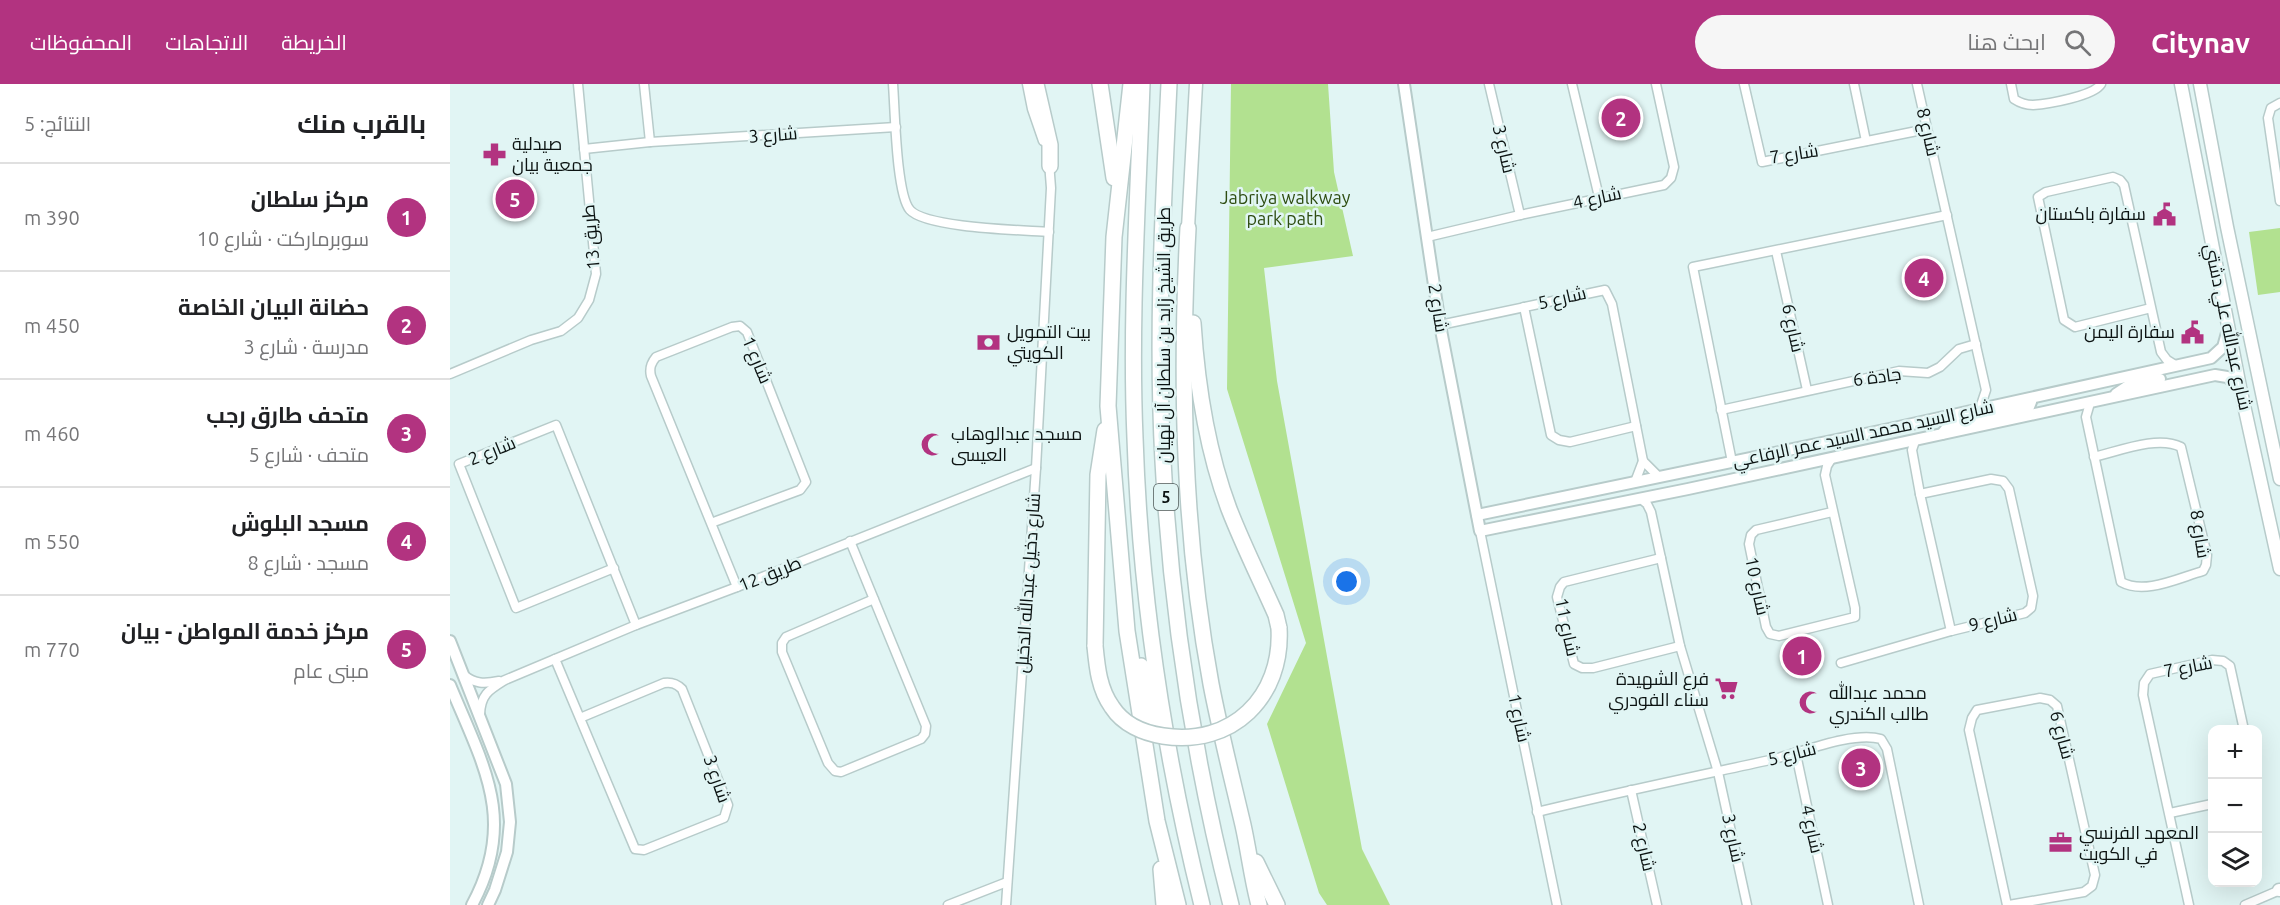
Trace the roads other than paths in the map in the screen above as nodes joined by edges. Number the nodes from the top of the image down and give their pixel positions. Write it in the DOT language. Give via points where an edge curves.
graph roads {
  1 [pos="578,84"];
  2 [pos="644,84"];
  3 [pos="892,84"];
  4 [pos="1027,84"];
  5 [pos="1036,84"];
  6 [pos="1095,84"];
  7 [pos="1100,84"];
  8 [pos="1131,84"];
  9 [pos="1142,84"];
  10 [pos="1169,84"];
  11 [pos="1196,84"];
  12 [pos="1404,84"];
  13 [pos="1489,84"];
  14 [pos="1572,84"];
  15 [pos="1656,84"];
  16 [pos="1744,84"];
  17 [pos="1854,84"];
  18 [pos="1917,84"];
  19 [pos="2011,84"];
  20 [pos="2101,84"];
  21 [pos="2181,84"];
  22 [pos="2200,84"];
  23 [pos="1103,100"];
  24 [pos="2280,103"];
  25 [pos="896,127"];
  26 [pos="1927,129"];
  27 [pos="1866,141"];
  28 [pos="650,142"];
  29 [pos="584,149"];
  30 [pos="2193,151"];
  31 [pos="1050,166"];
  32 [pos="2216,173"];
  33 [pos="1599,197"];
  34 [pos="2202,198"];
  35 [pos="1117,199"];
  36 [pos="2280,201"];
  37 [pos="1520,215"];
  38 [pos="1947,215"];
  39 [pos="2227,227"];
  40 [pos="1188,228"];
  41 [pos="1049,232"];
  42 [pos="1427,237"];
  43 [pos="1776,251"];
  44 [pos="1524,307"];
  45 [pos="2151,308"];
  46 [pos="1440,325"];
  47 [pos="2228,327"];
  48 [pos="1976,344"];
  49 [pos="2160,352"];
  50 [pos="2191,362"];
  51 [pos="2175,365"];
  52 [pos="2152,369"];
  53 [pos="450,374"];
  54 [pos="2118,378"];
  55 [pos="2240,387"];
  56 [pos="1807,390"];
  57 [pos="1986,390"];
  58 [pos="2114,396"];
  59 [pos="2027,399"];
  60 [pos="2003,403"];
  61 [pos="2090,403"];
  62 [pos="1108,406"];
  63 [pos="2076,406"];
  64 [pos="1980,408"];
  65 [pos="1721,410"];
  66 [pos="2052,411"];
  67 [pos="2086,417"];
  68 [pos="1636,426"];
  69 [pos="1894,428"];
  70 [pos="1942,434"];
  71 [pos="1915,441"];
  72 [pos="1900,444"];
  73 [pos="1772,453"];
  74 [pos="1912,453"];
  75 [pos="2094,457"];
  76 [pos="2255,457"];
  77 [pos="1832,458"];
  78 [pos="1643,461"];
  79 [pos="1732,462"];
  80 [pos="1809,463"];
  81 [pos="1795,465"];
  82 [pos="1036,468"];
  83 [pos="1825,475"];
  84 [pos="1659,477"];
  85 [pos="2280,478"];
  86 [pos="1635,482"];
  87 [pos="1688,489"];
  88 [pos="1920,494"];
  89 [pos="1658,495"];
  90 [pos="1641,499"];
  91 [pos="1652,512"];
  92 [pos="1832,512"];
  93 [pos="1477,515"];
  94 [pos="711,523"];
  95 [pos="1480,531"];
  96 [pos="2280,538"];
  97 [pos="850,541"];
  98 [pos="1661,558"];
  99 [pos="614,568"];
  100 [pos="2280,569"];
  101 [pos="737,587"];
  102 [pos="1125,590"];
  103 [pos="874,599"];
  104 [pos="636,625"];
  105 [pos="1951,631"];
  106 [pos="450,641"];
  107 [pos="1680,646"];
  108 [pos="555,659"];
  109 [pos="1841,663"];
  110 [pos="464,675"];
  111 [pos="505,680"];
  112 [pos="450,685"];
  113 [pos="480,715"];
  114 [pos="580,717"];
  115 [pos="2243,725"];
  116 [pos="1796,754"];
  117 [pos="496,758"];
  118 [pos="483,766"];
  119 [pos="1718,772"];
  120 [pos="1174,777"];
  121 [pos="506,784"];
  122 [pos="489,786"];
  123 [pos="1631,790"];
  124 [pos="2208,805"];
  125 [pos="1537,812"];
  126 [pos="2170,813"];
  127 [pos="1157,821"];
  128 [pos="1247,840"];
  129 [pos="1007,882"];
  130 [pos="2280,890"];
  131 [pos="472,905"];
  132 [pos="488,905"];
  133 [pos="948,905"];
  134 [pos="1006,905"];
  135 [pos="1164,905"];
  136 [pos="1178,905"];
  137 [pos="1202,905"];
  138 [pos="1231,905"];
  139 [pos="1259,905"];
  140 [pos="1277,905"];
  141 [pos="1557,905"];
  142 [pos="1657,905"];
  143 [pos="1747,905"];
  144 [pos="1828,905"];
  145 [pos="1919,905"];
  146 [pos="2008,905"];
  147 [pos="2189,905"];
  148 [pos="2246,905"];
  1 -- 29 [label="street, طريق 13"];
  2 -- 28 [label="street"];
  3 -- 25 [label="street"];
  4 -- 31 [label="street, شارع دخيل عبدالله الدخيل"];
  5 -- 31 [label="highway" via="1050,145"];
  6 -- 23 [label="highway"];
  7 -- 23 [label="highway"];
  8 -- 35 [label="highway"];
  9 -- 120 [label="highway, طريق الشيخ زايد بن سلطان آل نهيان / 5" via="1135,448 1142,550"];
  10 -- 138 [label="highway, طريق الشيخ زايد بن سلطان آل نهيان / 5" via="1160,312 1169,552 1193,725"];
  11 -- 40 [label="main road"];
  12 -- 42 [label="street, شارع 2"];
  13 -- 37 [label="street, شارع 3"];
  14 -- 33 [label="street"];
  15 -- 33 [label="street, شارع 4" via="1674,167 1671,178 1664,185"];
  16 -- 27 [label="street, شارع 7" via="1762,162"];
  17 -- 27 [label="street"];
  18 -- 26 [label="street, شارع 8"];
  19 -- 20 [label="street" via="2014,99 2031,105 2091,93"];
  21 -- 30 [label="main road, شارع عبدالله علي دشتي"];
  22 -- 32 [label="main road, شارع عبدالله علي دشتي"];
  23 -- 35 [label="highway"];
  24 -- 36 [label="street" via="2271,108 2268,118"];
  25 -- 28 [label="street, شارع 3"];
  25 -- 41 [label="street" via="903,195 917,216 936,222"];
  26 -- 27 [label="street, شارع 7"];
  26 -- 38 [label="street, شارع 8"];
  28 -- 29 [label="street, شارع 3"];
  29 -- 53 [label="street, طريق 13" via="596,274 589,300 578,318 561,331"];
  30 -- 32 [label="main road" via="2205,177"];
  30 -- 34 [label="main road, شارع عبدالله علي دشتي"];
  31 -- 41 [label="street, شارع دخيل عبدالله الدخيل"];
  32 -- 39 [label="main road, شارع عبدالله علي دشتي"];
  33 -- 37 [label="street, شارع 4"];
  34 -- 39 [label="main road" via="2205,193 2211,194 2218,218"];
  34 -- 47 [label="main road, شارع عبدالله علي دشتي"];
  35 -- 62 [label="highway"];
  37 -- 42 [label="street, شارع 4"];
  38 -- 43 [label="street"];
  38 -- 48 [label="street, شارع 8"];
  39 -- 85 [label="main road, شارع عبدالله علي دشتي"];
  40 -- 62 [label="highway, bridge" via="1195,355 1209,441 1229,508 1279,628 1278,660 1265,693 1225,729 1190,738 1154,735 1123,720 1104,693 1095,646 1098,475"];
  40 -- 128 [label="highway" via="1184,304 1185,469 1211,684"];
  41 -- 82 [label="street, شارع دخيل عبدالله الدخيل"];
  42 -- 46 [label="street, شارع 2"];
  43 -- 56 [label="street, شارع 6"];
  43 -- 65 [label="street" via="1693,267"];
  44 -- 46 [label="street, شارع 5"];
  44 -- 68 [label="street, شارع 5" via="1551,435 1570,442"];
  44 -- 68 [label="street, شارع 5" via="1605,290 1612,304"];
  45 -- 45 [label="street" via="2120,180 2113,177 2038,197 2068,325 2075,327"];
  45 -- 49 [label="street"];
  46 -- 93 [label="street, شارع 2"];
  47 -- 50 [label="street, شارع السيد محمد السيد عمر الرفاعي" via="2220,351 2211,358"];
  47 -- 55 [label="main road, شارع عبدالله علي دشتي"];
  48 -- 56 [label="street, جادة 6" via="1959,350 1929,373 1899,371"];
  48 -- 57 [label="street, شارع 8"];
  49 -- 51 [label="street"];
  49 -- 52 [label="street"];
  50 -- 51 [label="street, شارع السيد محمد السيد عمر الرفاعي"];
  50 -- 58 [label="street" via="2197,367 2195,372 2128,386"];
  51 -- 52 [label="street, شارع السيد محمد السيد عمر الرفاعي"];
  52 -- 54 [label="street, شارع السيد محمد السيد عمر الرفاعي"];
  54 -- 59 [label="street, شارع السيد محمد السيد عمر الرفاعي"];
  54 -- 66 [label="street" via="2107,387 2050,401 2048,407"];
  55 -- 58 [label="street, شارع السيد محمد السيد عمر الرفاعي" via="2227,377 2215,375"];
  55 -- 76 [label="main road, شارع عبدالله علي دشتي"];
  56 -- 65 [label="street"];
  57 -- 60 [label="street"];
  57 -- 64 [label="street"];
  58 -- 61 [label="street, شارع السيد محمد السيد عمر الرفاعي"];
  59 -- 60 [label="street, شارع السيد محمد السيد عمر الرفاعي"];
  59 -- 70 [label="street" via="2031,402 2029,407 1948,425"];
  60 -- 64 [label="street, شارع السيد محمد السيد عمر الرفاعي"];
  61 -- 63 [label="street, شارع السيد محمد السيد عمر الرفاعي"];
  61 -- 67 [label="street, شارع 8"];
  62 -- 102 [label="highway"];
  63 -- 66 [label="street, شارع السيد محمد السيد عمر الرفاعي"];
  63 -- 67 [label="street"];
  64 -- 69 [label="street, شارع السيد محمد السيد عمر الرفاعي"];
  65 -- 79 [label="street"];
  66 -- 70 [label="street, شارع السيد محمد السيد عمر الرفاعي"];
  67 -- 75 [label="street, شارع 8"];
  68 -- 78 [label="street, شارع 5"];
  69 -- 73 [label="street, شارع السيد محمد السيد عمر الرفاعي"];
  69 -- 81 [label="street" via="1881,436 1794,455 1790,458"];
  70 -- 71 [label="street, شارع السيد محمد السيد عمر الرفاعي"];
  71 -- 72 [label="street, شارع السيد محمد السيد عمر الرفاعي"];
  71 -- 74 [label="street, شارع 9"];
  72 -- 74 [label="street"];
  72 -- 77 [label="street, شارع السيد محمد السيد عمر الرفاعي"];
  73 -- 79 [label="street, شارع السيد محمد السيد عمر الرفاعي"];
  73 -- 87 [label="street" via="1778,459 1776,463 1702,479"];
  74 -- 88 [label="street, شارع 9"];
  75 -- 75 [label="street, شارع 8" via="2121,582 2142,588 2203,572 2207,555 2181,447 2160,441"];
  76 -- 96 [label="main road" via="2270,492"];
  76 -- 100 [label="main road, شارع عبدالله علي دشتي"];
  77 -- 80 [label="street, شارع السيد محمد السيد عمر الرفاعي"];
  77 -- 83 [label="street"];
  78 -- 84 [label="street"];
  78 -- 86 [label="street"];
  79 -- 84 [label="street, شارع السيد محمد السيد عمر الرفاعي"];
  80 -- 81 [label="street, شارع السيد محمد السيد عمر الرفاعي"];
  80 -- 83 [label="street"];
  81 -- 87 [label="street, شارع السيد محمد السيد عمر الرفاعي"];
  82 -- 97 [label="street, طريق 12"];
  82 -- 129 [label="street, شارع دخيل عبدالله الدخيل"];
  83 -- 92 [label="street, شارع 10"];
  84 -- 86 [label="street, شارع السيد محمد السيد عمر الرفاعي"];
  86 -- 93 [label="street, شارع السيد محمد السيد عمر الرفاعي"];
  87 -- 89 [label="street, شارع السيد محمد السيد عمر الرفاعي"];
  88 -- 105 [label="street, شارع 9"];
  88 -- 105 [label="street, شارع 9" via="1991,479 2003,481 2009,489 2033,596 2031,608 2025,613"];
  89 -- 90 [label="street, شارع السيد محمد السيد عمر الرفاعي"];
  89 -- 91 [label="street"];
  90 -- 91 [label="street"];
  90 -- 95 [label="street, شارع السيد محمد السيد عمر الرفاعي"];
  91 -- 98 [label="street"];
  92 -- 92 [label="street, شارع 10" via="1855,617 1779,636 1770,634 1749,544 1751,535"];
  93 -- 95 [label="street, شارع 2"];
  94 -- 94 [label="street, شارع 1" via="650,369 656,357 740,326 747,332 806,482 800,490"];
  94 -- 101 [label="street, شارع 1"];
  95 -- 125 [label="street, شارع 1"];
  97 -- 101 [label="street, طريق 12"];
  97 -- 103 [label="street"];
  98 -- 107 [label="street"];
  98 -- 107 [label="street, شارع 11" via="1564,582 1557,597 1574,664 1582,668"];
  99 -- 99 [label="street, شارع 2" via="556,425 459,465 516,608"];
  99 -- 104 [label="street, شارع 2"];
  101 -- 104 [label="street, طريق 12"];
  102 -- 120 [label="highway" via="1150,710"];
  102 -- 127 [label="highway" via="1127,631"];
  103 -- 103 [label="street" via="926,732 921,739 841,772 835,771 828,763 782,652 782,643 786,637"];
  104 -- 108 [label="street, طريق 12"];
  105 -- 109 [label="street"];
  106 -- 110 [label="street"];
  107 -- 119 [label="street"];
  108 -- 111 [label="street, طريق 12"];
  108 -- 114 [label="street, شارع 3"];
  110 -- 111 [label="street, طريق 12" via="482,684"];
  110 -- 113 [label="street"];
  111 -- 113 [label="street, طريق 12" via="482,697"];
  112 -- 118 [label="street"];
  113 -- 117 [label="street"];
  114 -- 114 [label="street, شارع 3" via="635,849 644,850 724,818 728,805 678,685 664,683"];
  115 -- 126 [label="street, شارع 7" via="2230,666 2223,661 2150,674 2143,695"];
  116 -- 119 [label="street, شارع 5"];
  116 -- 144 [label="street, شارع 4"];
  116 -- 145 [label="street, شارع 5" via="1854,738 1881,740 1887,749"];
  117 -- 118 [label="street" via="492,766"];
  117 -- 121 [label="street"];
  118 -- 122 [label="street"];
  119 -- 123 [label="street, شارع 5"];
  119 -- 143 [label="street, شارع 3"];
  120 -- 137 [label="highway, طريق الشيخ زايد بن سلطان آل نهيان / 5"];
  121 -- 122 [label="street" via="497,780"];
  121 -- 132 [label="street" via="508,845"];
  122 -- 131 [label="street" via="494,849"];
  123 -- 125 [label="street, شارع 5"];
  123 -- 142 [label="street, شارع 2"];
  124 -- 126 [label="street"];
  125 -- 141 [label="street, شارع 1"];
  126 -- 147 [label="street, شارع 7"];
  127 -- 135 [label="highway"];
  127 -- 136 [label="highway"];
  128 -- 139 [label="highway"];
  128 -- 140 [label="highway"];
  129 -- 133 [label="street"];
  129 -- 134 [label="street, شارع دخيل عبدالله الدخيل"];
  130 -- 148 [label="street"];
  146 -- 146 [label="street, شارع 6" via="1969,730 1977,710 2040,698 2056,706 2095,875 2092,886 2084,892"];
}
